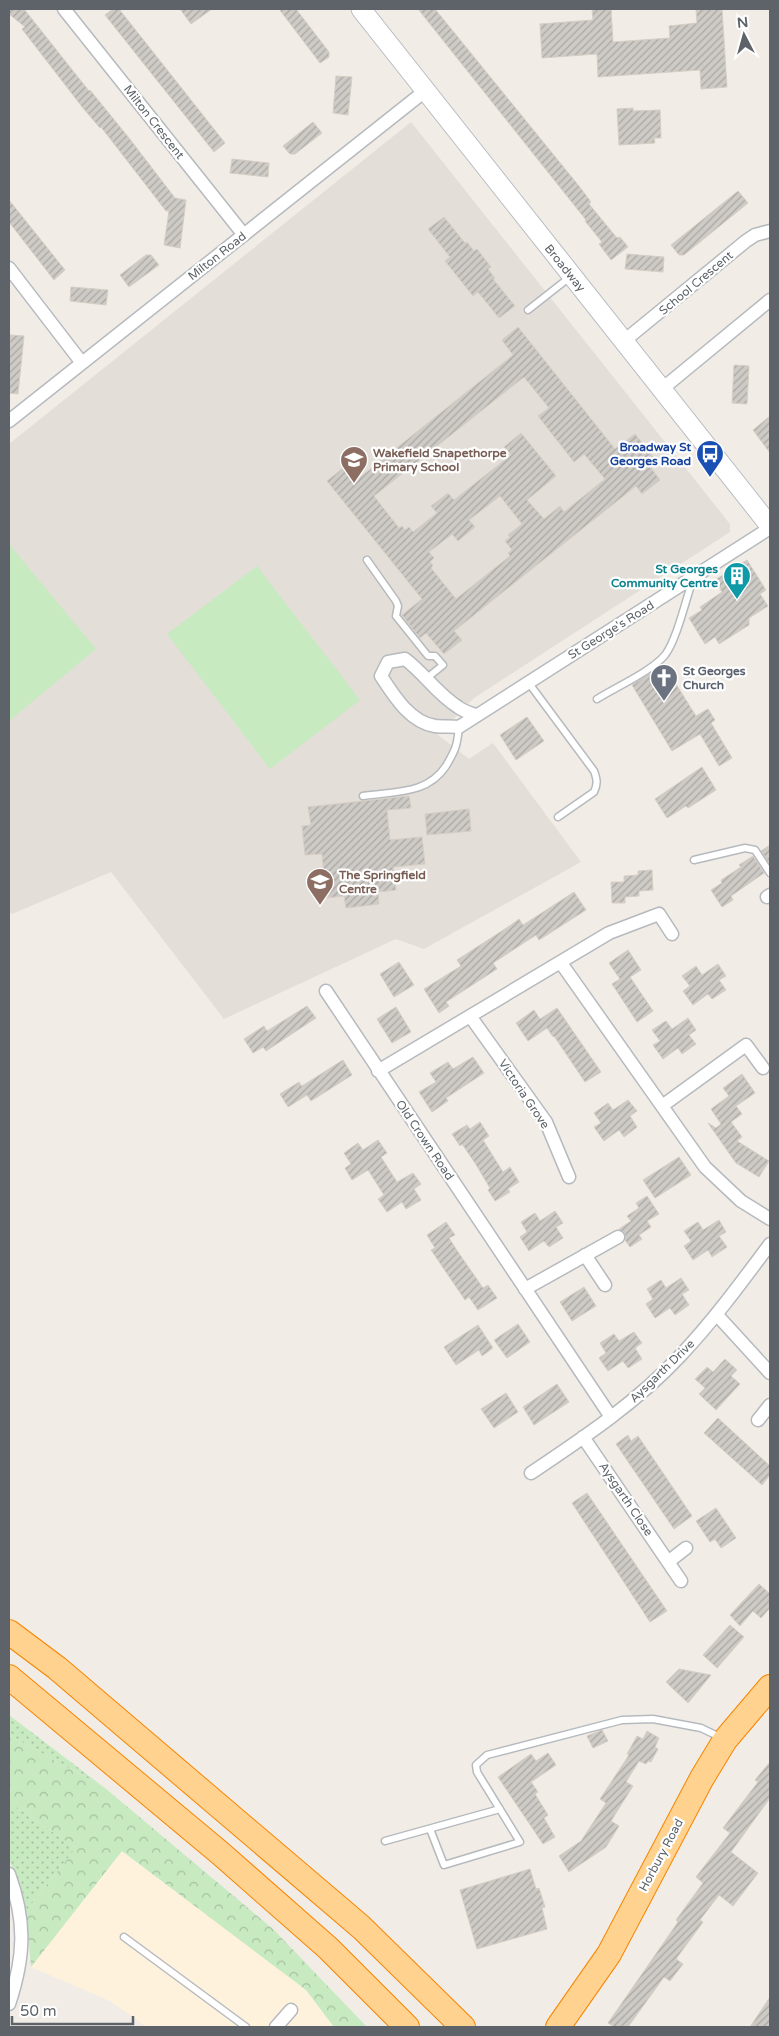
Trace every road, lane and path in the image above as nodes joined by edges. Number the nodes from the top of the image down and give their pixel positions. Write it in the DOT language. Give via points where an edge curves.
graph roads {
  1 [pos="64,9"];
  2 [pos="361,9"];
  3 [pos="425,92"];
  4 [pos="770,231"];
  5 [pos="244,235"];
  6 [pos="9,268"];
  7 [pos="571,276"];
  8 [pos="770,300"];
  9 [pos="528,310"];
  10 [pos="624,341"];
  11 [pos="82,363"];
  12 [pos="662,389"];
  13 [pos="9,421"];
  14 [pos="770,527"];
  15 [pos="367,560"];
  16 [pos="693,578"];
  17 [pos="426,678"];
  18 [pos="528,682"];
  19 [pos="597,698"];
  20 [pos="476,715"];
  21 [pos="459,727"];
  22 [pos="363,796"];
  23 [pos="558,817"];
  24 [pos="694,860"];
  25 [pos="770,873"];
  26 [pos="672,934"];
  27 [pos="561,962"];
  28 [pos="326,990"];
  29 [pos="470,1016"];
  30 [pos="763,1068"];
  31 [pos="378,1071"];
  32 [pos="662,1106"];
  33 [pos="568,1177"];
  34 [pos="770,1219"];
  35 [pos="618,1237"];
  36 [pos="770,1244"];
  37 [pos="585,1255"];
  38 [pos="604,1285"];
  39 [pos="525,1289"];
  40 [pos="717,1315"];
  41 [pos="770,1373"];
  42 [pos="770,1405"];
  43 [pos="611,1417"];
  44 [pos="758,1420"];
  45 [pos="583,1437"];
  46 [pos="531,1473"];
  47 [pos="686,1548"];
  48 [pos="668,1562"];
  49 [pos="681,1581"];
  50 [pos="9,1632"];
  51 [pos="9,1677"];
  52 [pos="770,1687"];
  53 [pos="725,1740"];
  54 [pos="500,1809"];
  55 [pos="430,1829"];
  56 [pos="386,1841"];
  57 [pos="9,1874"];
  58 [pos="124,1937"];
  59 [pos="11,1987"];
  60 [pos="9,2004"];
  61 [pos="291,2010"];
  62 [pos="462,2026"];
  63 [pos="246,2027"];
  64 [pos="276,2027"];
  65 [pos="407,2027"];
  66 [pos="558,2027"];
  1 -- 5 [label="street, Milton Crescent"];
  2 -- 3 [label="street, Broadway"];
  3 -- 5 [label="street, Milton Road"];
  3 -- 7 [label="street, Broadway"];
  4 -- 10 [label="street, School Crescent" via="746,241"];
  5 -- 11 [label="street, Milton Road"];
  6 -- 11 [label="street"];
  7 -- 9 [label="lane"];
  7 -- 10 [label="street, Broadway"];
  8 -- 12 [label="street"];
  10 -- 12 [label="street, Broadway"];
  11 -- 13 [label="street, Milton Road"];
  12 -- 14 [label="street, Broadway"];
  14 -- 16 [label="street, St George's Road"];
  15 -- 17 [label="lane" via="396,601 396,616 428,656 435,656 443,665"];
  16 -- 18 [label="street, St George's Road"];
  16 -- 19 [label="lane" via="666,654"];
  17 -- 20 [label="street" via="458,708"];
  17 -- 21 [label="street" via="404,658 388,662 381,676 396,699 412,715 433,726"];
  18 -- 20 [label="street, St George's Road"];
  18 -- 23 [label="lane" via="596,777 594,792"];
  20 -- 21 [label="street, St George's Road"];
  21 -- 22 [label="lane" via="457,749 436,779 419,788"];
  24 -- 25 [label="lane" via="745,848 755,850"];
  26 -- 27 [label="street" via="659,914 609,933"];
  27 -- 29 [label="street"];
  27 -- 32 [label="street"];
  28 -- 31 [label="street, Old Crown Road"];
  29 -- 31 [label="street"];
  29 -- 33 [label="street, Victoria Grove" via="546,1122"];
  30 -- 32 [label="street" via="746,1045"];
  31 -- 39 [label="street, Old Crown Road"];
  32 -- 34 [label="street" via="705,1167 741,1201"];
  35 -- 37 [label="street"];
  36 -- 40 [label="street, Aysgarth Drive"];
  37 -- 38 [label="street"];
  37 -- 39 [label="street"];
  39 -- 43 [label="street, Old Crown Road"];
  40 -- 41 [label="street"];
  40 -- 43 [label="street, Aysgarth Drive" via="679,1358"];
  42 -- 44 [label="street"];
  43 -- 45 [label="street, Aysgarth Drive"];
  45 -- 46 [label="street, Aysgarth Drive"];
  45 -- 48 [label="street, Aysgarth Close"];
  47 -- 48 [label="street"];
  48 -- 49 [label="street, Aysgarth Close"];
  50 -- 62 [label="highway" via="58,1668 361,1927"];
  51 -- 65 [label="highway" via="213,1847 321,1942"];
  52 -- 53 [label="highway, Horbury Road"];
  53 -- 54 [label="lane" via="701,1728 653,1719 622,1720 487,1756 476,1765 477,1772"];
  53 -- 66 [label="highway, Horbury Road" via="609,1954"];
  54 -- 55 [label="lane"];
  54 -- 55 [label="lane" via="520,1842 444,1865"];
  55 -- 56 [label="lane"];
  57 -- 59 [label="street" via="17,1896 23,1932 21,1963"];
  58 -- 63 [label="lane"];
  59 -- 60 [label="street"];
  61 -- 64 [label="street"];
}
